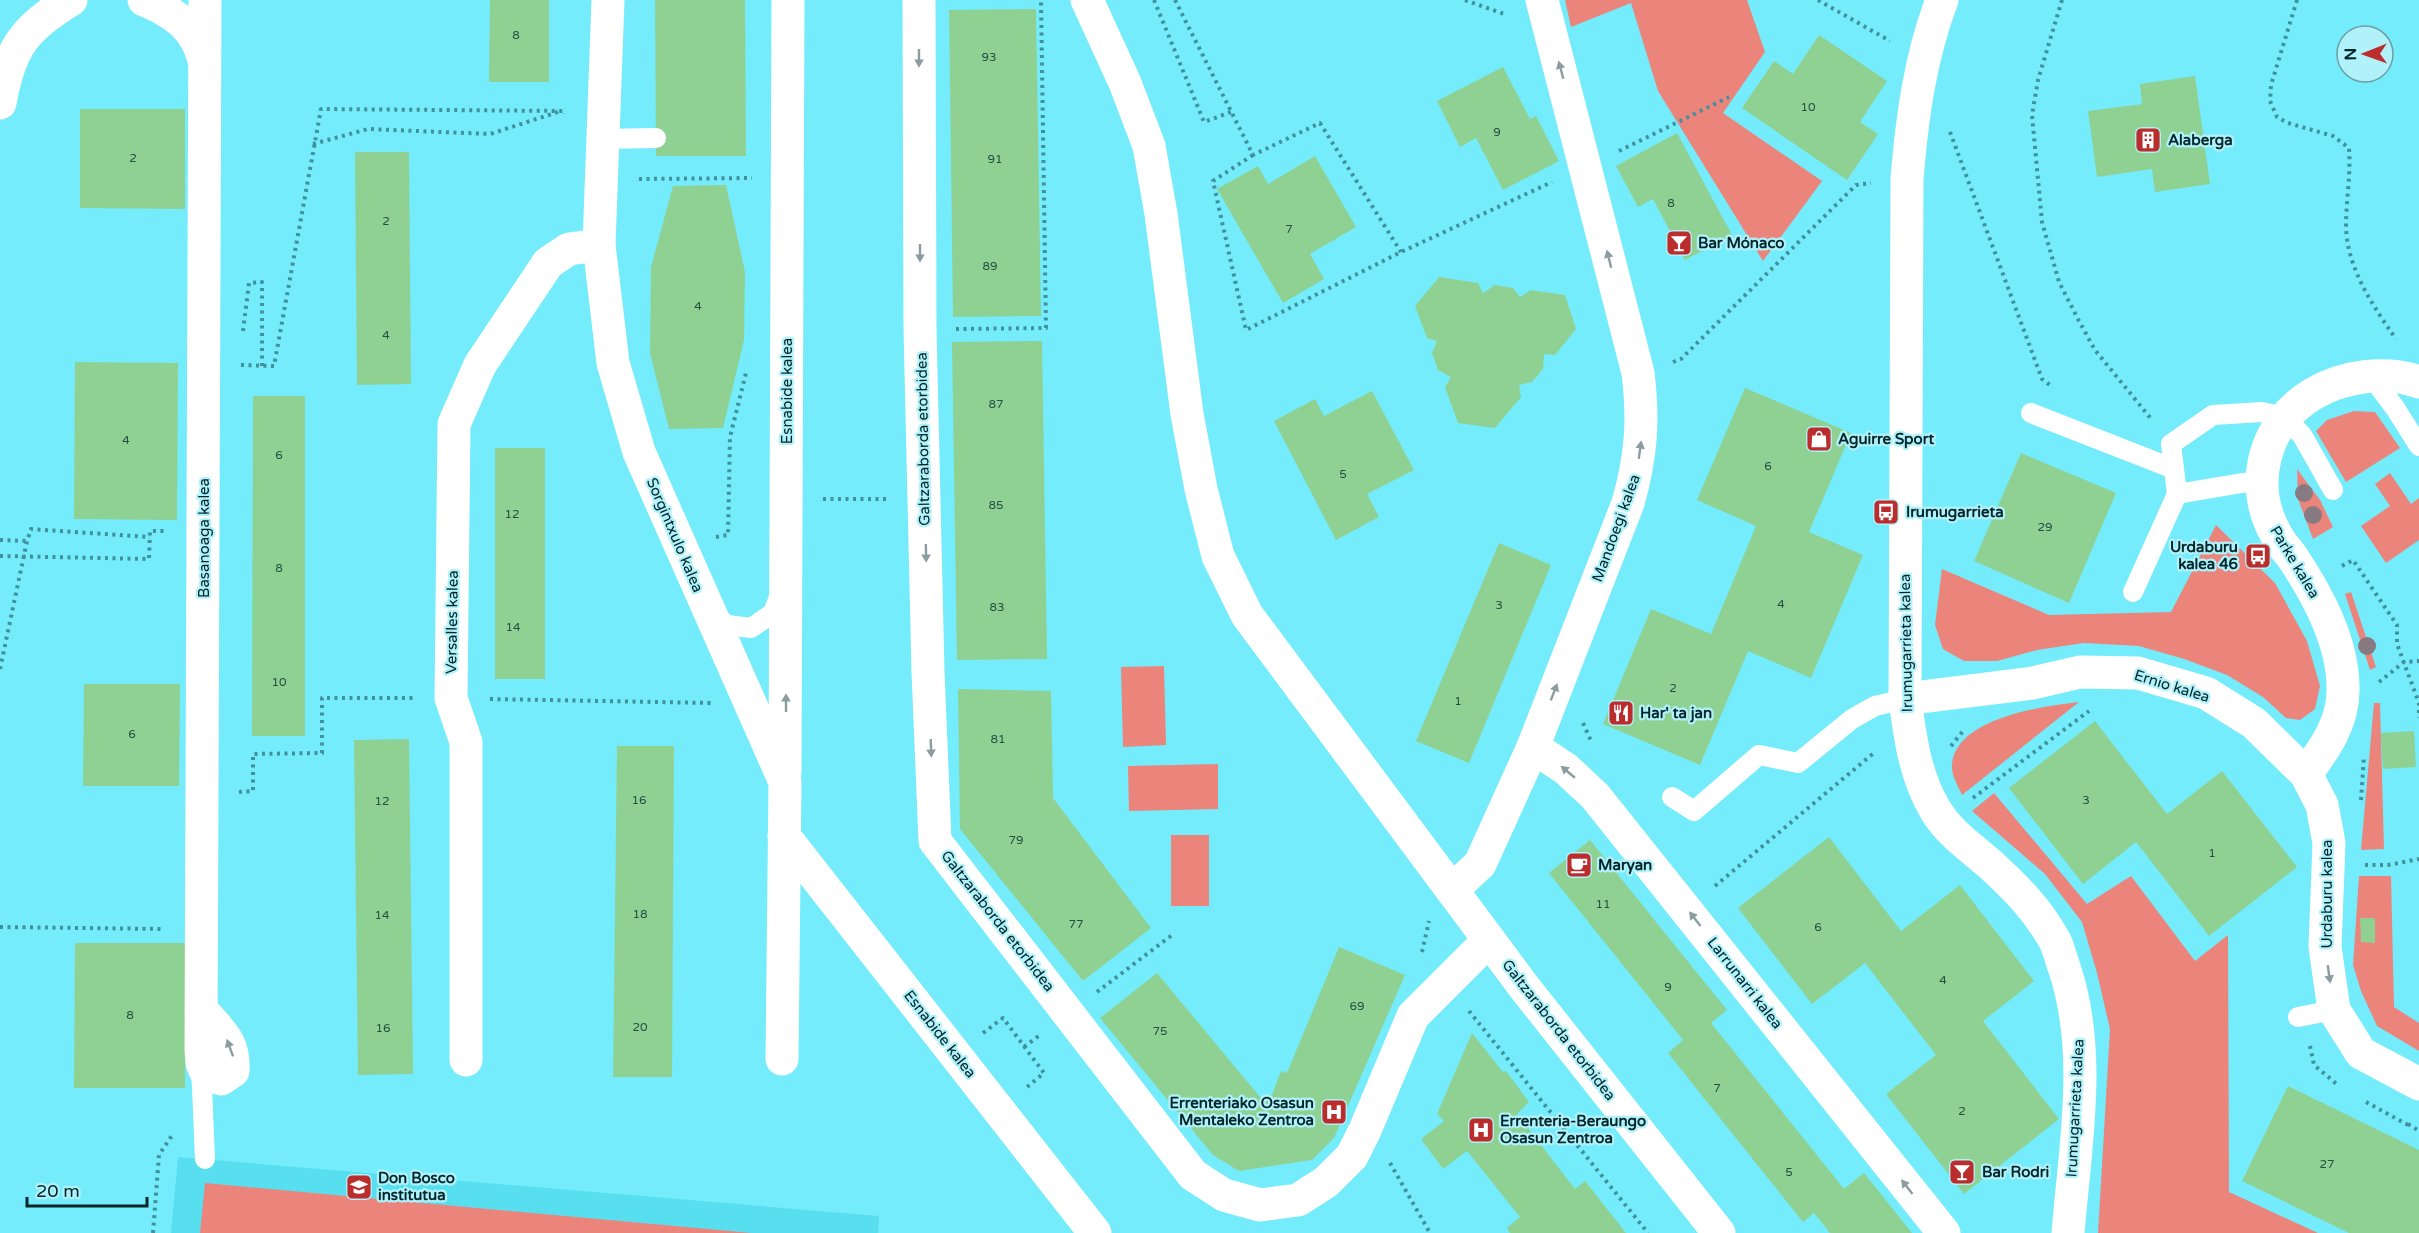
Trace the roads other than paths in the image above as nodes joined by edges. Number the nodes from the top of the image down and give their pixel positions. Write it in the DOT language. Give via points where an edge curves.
graph roads {
  1 [pos="205,0"];
  2 [pos="608,0"];
  3 [pos="788,0"];
  4 [pos="919,0"];
  5 [pos="1087,0"];
  6 [pos="1542,0"];
  7 [pos="1941,0"];
  8 [pos="73,2"];
  9 [pos="163,3"];
  10 [pos="206,68"];
  11 [pos="0,103"];
  12 [pos="656,138"];
  13 [pos="602,139"];
  14 [pos="599,245"];
  15 [pos="2372,376"];
  16 [pos="2419,382"];
  17 [pos="2031,412"];
  18 [pos="2284,417"];
  19 [pos="2419,446"];
  20 [pos="2174,469"];
  21 [pos="2262,482"];
  22 [pos="2333,490"];
  23 [pos="2177,494"];
  24 [pos="787,575"];
  25 [pos="2133,592"];
  26 [pos="706,606"];
  27 [pos="1905,699"];
  28 [pos="1533,747"];
  29 [pos="2306,774"];
  30 [pos="785,782"];
  31 [pos="1672,797"];
  32 [pos="784,836"];
  33 [pos="1452,890"];
  34 [pos="1489,940"];
  35 [pos="2334,1010"];
  36 [pos="2298,1017"];
  37 [pos="201,1049"];
  38 [pos="782,1059"];
  39 [pos="466,1060"];
  40 [pos="2419,1084"];
  41 [pos="205,1159"];
  42 [pos="1095,1233"];
  43 [pos="1719,1233"];
  44 [pos="1944,1233"];
  45 [pos="2068,1233"];
  1 -- 10 [label="street, Basanoaga kalea"];
  2 -- 13 [label="street, Sorgintxulo kalea"];
  3 -- 24 [label="street, Esnabide kalea"];
  4 -- 34 [label="street, Galtzaraborda etorbidea, one-way" via="920,329 935,841 1193,1175 1224,1195 1260,1204 1298,1200 1326,1182 1352,1156 1413,1016"];
  5 -- 33 [label="street, Galtzaraborda etorbidea" via="1149,146 1189,425 1218,556 1247,615"];
  28 -- 6 [label="street, Mandoegi kalea, one-way" via="1628,503 1638,470 1642,435 1638,373"];
  7 -- 27 [label="street, Irumugarrieta kalea" via="1917,88 1907,179"];
  8 -- 11 [label="street" via="41,19 17,47"];
  9 -- 10 [label="street, Basanoaga kalea" via="200,43"];
  10 -- 37 [label="street, Basanoaga kalea"];
  12 -- 13 [label="lane"];
  13 -- 14 [label="street, Sorgintxulo kalea"];
  14 -- 26 [label="street, Sorgintxulo kalea" via="613,363 639,452"];
  14 -- 39 [label="street, Versalles kalea" via="569,249 548,263 480,365 454,424 451,698 466,742"];
  15 -- 16 [label="street, Parke kalea"];
  15 -- 18 [label="street, Parke kalea" via="2318,391"];
  15 -- 19 [label="lane"];
  17 -- 20 [label="lane"];
  18 -- 20 [label="lane" via="2262,412 2212,415 2171,444"];
  18 -- 21 [label="street, Parke kalea" via="2265,456"];
  18 -- 22 [label="lane" via="2302,435"];
  20 -- 23 [label="lane"];
  21 -- 23 [label="lane"];
  21 -- 29 [label="street, Parke kalea" via="2265,508 2276,536 2310,585 2326,615 2338,652 2342,710 2328,744"];
  23 -- 25 [label="lane"];
  24 -- 26 [label="lane" via="773,613 752,628 727,625"];
  30 -- 24 [label="street, Esnabide kalea, one-way"];
  26 -- 30 [label="street, Sorgintxulo kalea"];
  27 -- 29 [label="street, Ernio kalea" via="2033,683 2080,672 2138,673 2206,693 2254,723"];
  27 -- 31 [label="lane" via="1875,706 1852,719 1798,764 1759,755 1694,811"];
  27 -- 45 [label="street, Irumugarrieta kalea" via="1920,776 1936,812 1963,843 2028,899 2056,943 2070,985 2079,1034 2079,1086"];
  28 -- 33 [label="street, Mandoegi kalea" via="1480,864"];
  44 -- 28 [label="street, Larrunarri kalea, one-way" via="1595,796"];
  29 -- 35 [label="street, Urdaburu kalea, one-way" via="2322,805 2329,843 2325,947"];
  30 -- 32 [label="street, Sorgintxulo kalea"];
  32 -- 38 [label="street, Sorgintxulo kalea"];
  32 -- 42 [label="street, Esnabide kalea"];
  33 -- 34 [label="street, Galtzaraborda etorbidea"];
  34 -- 43 [label="street, Galtzaraborda etorbidea"];
  35 -- 36 [label="lane"];
  35 -- 40 [label="street, Urdaburu kalea" via="2361,1053"];
  37 -- 41 [label="lane"];
}
